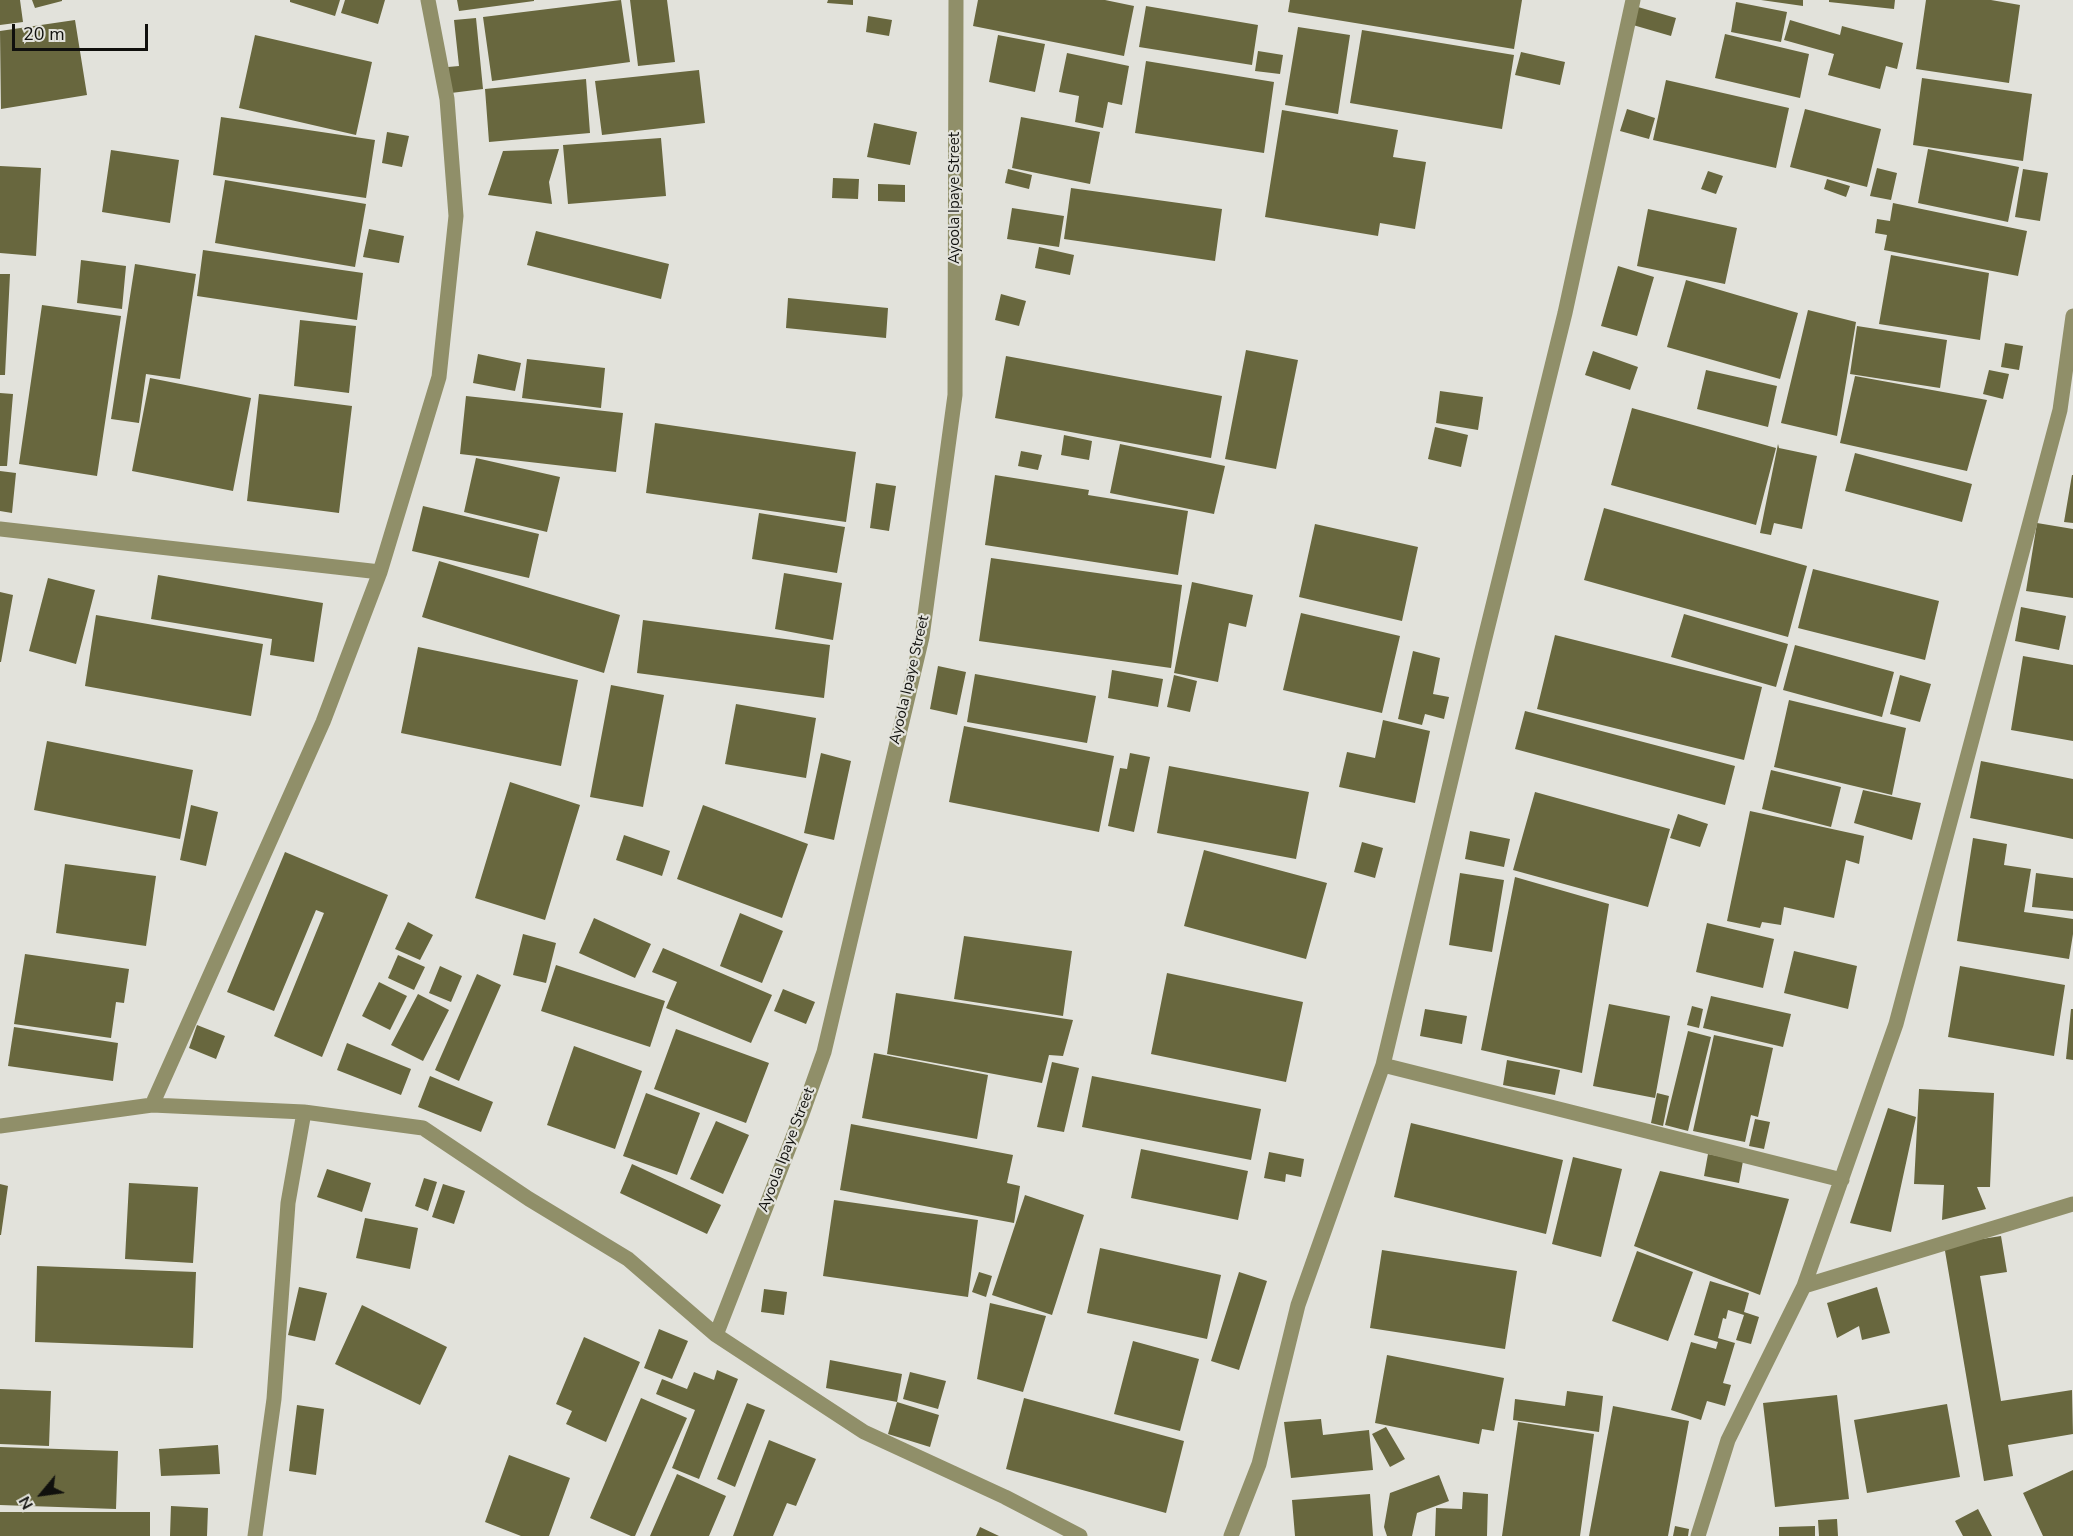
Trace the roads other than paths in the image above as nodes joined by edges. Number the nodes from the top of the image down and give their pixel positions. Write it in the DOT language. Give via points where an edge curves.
graph roads {
  1 [pos="428,0"];
  2 [pos="956,0"];
  3 [pos="1633,0"];
  4 [pos="2073,316"];
  5 [pos="2066,411"];
  6 [pos="0,529"];
  7 [pos="380,572"];
  8 [pos="1383,1065"];
  9 [pos="152,1105"];
  10 [pos="304,1112"];
  11 [pos="0,1126"];
  12 [pos="1842,1180"];
  13 [pos="2073,1204"];
  14 [pos="1804,1286"];
  15 [pos="716,1335"];
  16 [pos="255,1536"];
  17 [pos="1080,1536"];
  18 [pos="1231,1536"];
  19 [pos="1698,1536"];
  1 -- 7 [label="street" via="447,99 456,216 439,377"];
  2 -- 15 [label="street, Ayoola Ipaye Street" via="955,395 922,637 824,1052"];
  3 -- 8 [label="street" via="1563,324"];
  4 -- 5 [label="street"];
  5 -- 12 [label="street" via="1896,1024"];
  6 -- 7 [label="street"];
  7 -- 9 [label="street" via="323,723"];
  8 -- 12 [label="street"];
  8 -- 18 [label="street" via="1298,1305 1259,1464"];
  9 -- 10 [label="street"];
  9 -- 11 [label="street"];
  10 -- 15 [label="street" via="423,1128 628,1259"];
  10 -- 16 [label="street" via="288,1203 274,1400"];
  12 -- 14 [label="street"];
  13 -- 14 [label="street"];
  14 -- 19 [label="street" via="1728,1440"];
  15 -- 17 [label="street" via="864,1432"];
}
